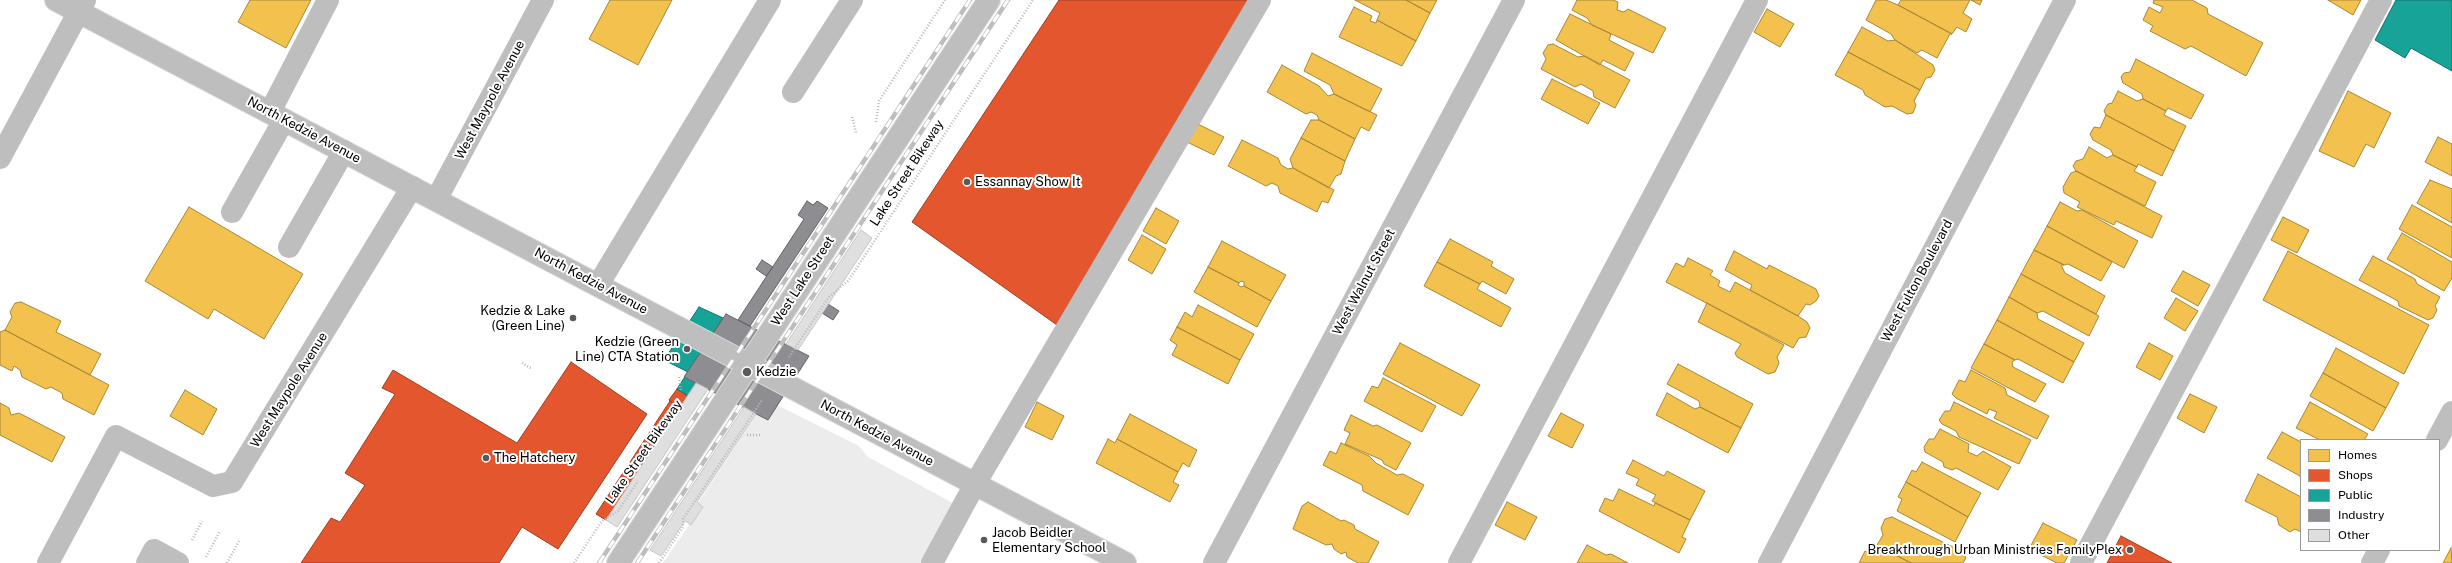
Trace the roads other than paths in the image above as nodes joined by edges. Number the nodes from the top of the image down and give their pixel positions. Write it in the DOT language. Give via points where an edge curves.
graph roads {
  1 [pos="56,0"];
  2 [pos="328,0"];
  3 [pos="543,0"];
  4 [pos="770,0"];
  5 [pos="852,0"];
  6 [pos="989,0"];
  7 [pos="1260,0"];
  8 [pos="1514,0"];
  9 [pos="1758,0"];
  10 [pos="2065,0"];
  11 [pos="2381,0"];
  12 [pos="82,6"];
  13 [pos="793,92"];
  14 [pos="277,116"];
  15 [pos="344,152"];
  16 [pos="0,158"];
  17 [pos="412,187"];
  18 [pos="436,200"];
  19 [pos="232,212"];
  20 [pos="289,248"];
  21 [pos="598,285"];
  22 [pos="748,365"];
  23 [pos="2452,412"];
  24 [pos="2438,439"];
  25 [pos="975,484"];
  26 [pos="2378,551"];
  27 [pos="183,555"];
  28 [pos="48,563"];
  29 [pos="147,563"];
  30 [pos="618,563"];
  31 [pos="932,563"];
  32 [pos="1125,563"];
  33 [pos="1214,563"];
  34 [pos="1459,563"];
  35 [pos="1768,563"];
  36 [pos="2082,563"];
  37 [pos="2372,563"];
  1 -- 12 [label="street, North Kedzie Avenue"];
  2 -- 14 [label="street"];
  3 -- 18 [label="street, West Maypole Avenue"];
  4 -- 21 [label="street"];
  5 -- 13 [label="street"];
  6 -- 22 [label="street, West Lake Street"];
  7 -- 25 [label="street"];
  8 -- 33 [label="street, West Walnut Street"];
  9 -- 34 [label="street"];
  10 -- 35 [label="street, West Fulton Boulevard"];
  11 -- 36 [label="street"];
  12 -- 14 [label="street, North Kedzie Avenue"];
  12 -- 16 [label="street"];
  14 -- 15 [label="street, North Kedzie Avenue"];
  14 -- 19 [label="street"];
  15 -- 17 [label="street, North Kedzie Avenue"];
  15 -- 20 [label="street"];
  17 -- 18 [label="street, North Kedzie Avenue"];
  17 -- 28 [label="street, West Maypole Avenue" via="232,482 213,486 116,436"];
  18 -- 21 [label="street, North Kedzie Avenue"];
  21 -- 22 [label="street, North Kedzie Avenue"];
  22 -- 25 [label="street, North Kedzie Avenue"];
  22 -- 30 [label="street, West Lake Street"];
  23 -- 24 [label="street"];
  25 -- 31 [label="street"];
  25 -- 32 [label="street, North Kedzie Avenue"];
  26 -- 37 [label="street"];
  27 -- 29 [label="street" via="154,550"];
}
